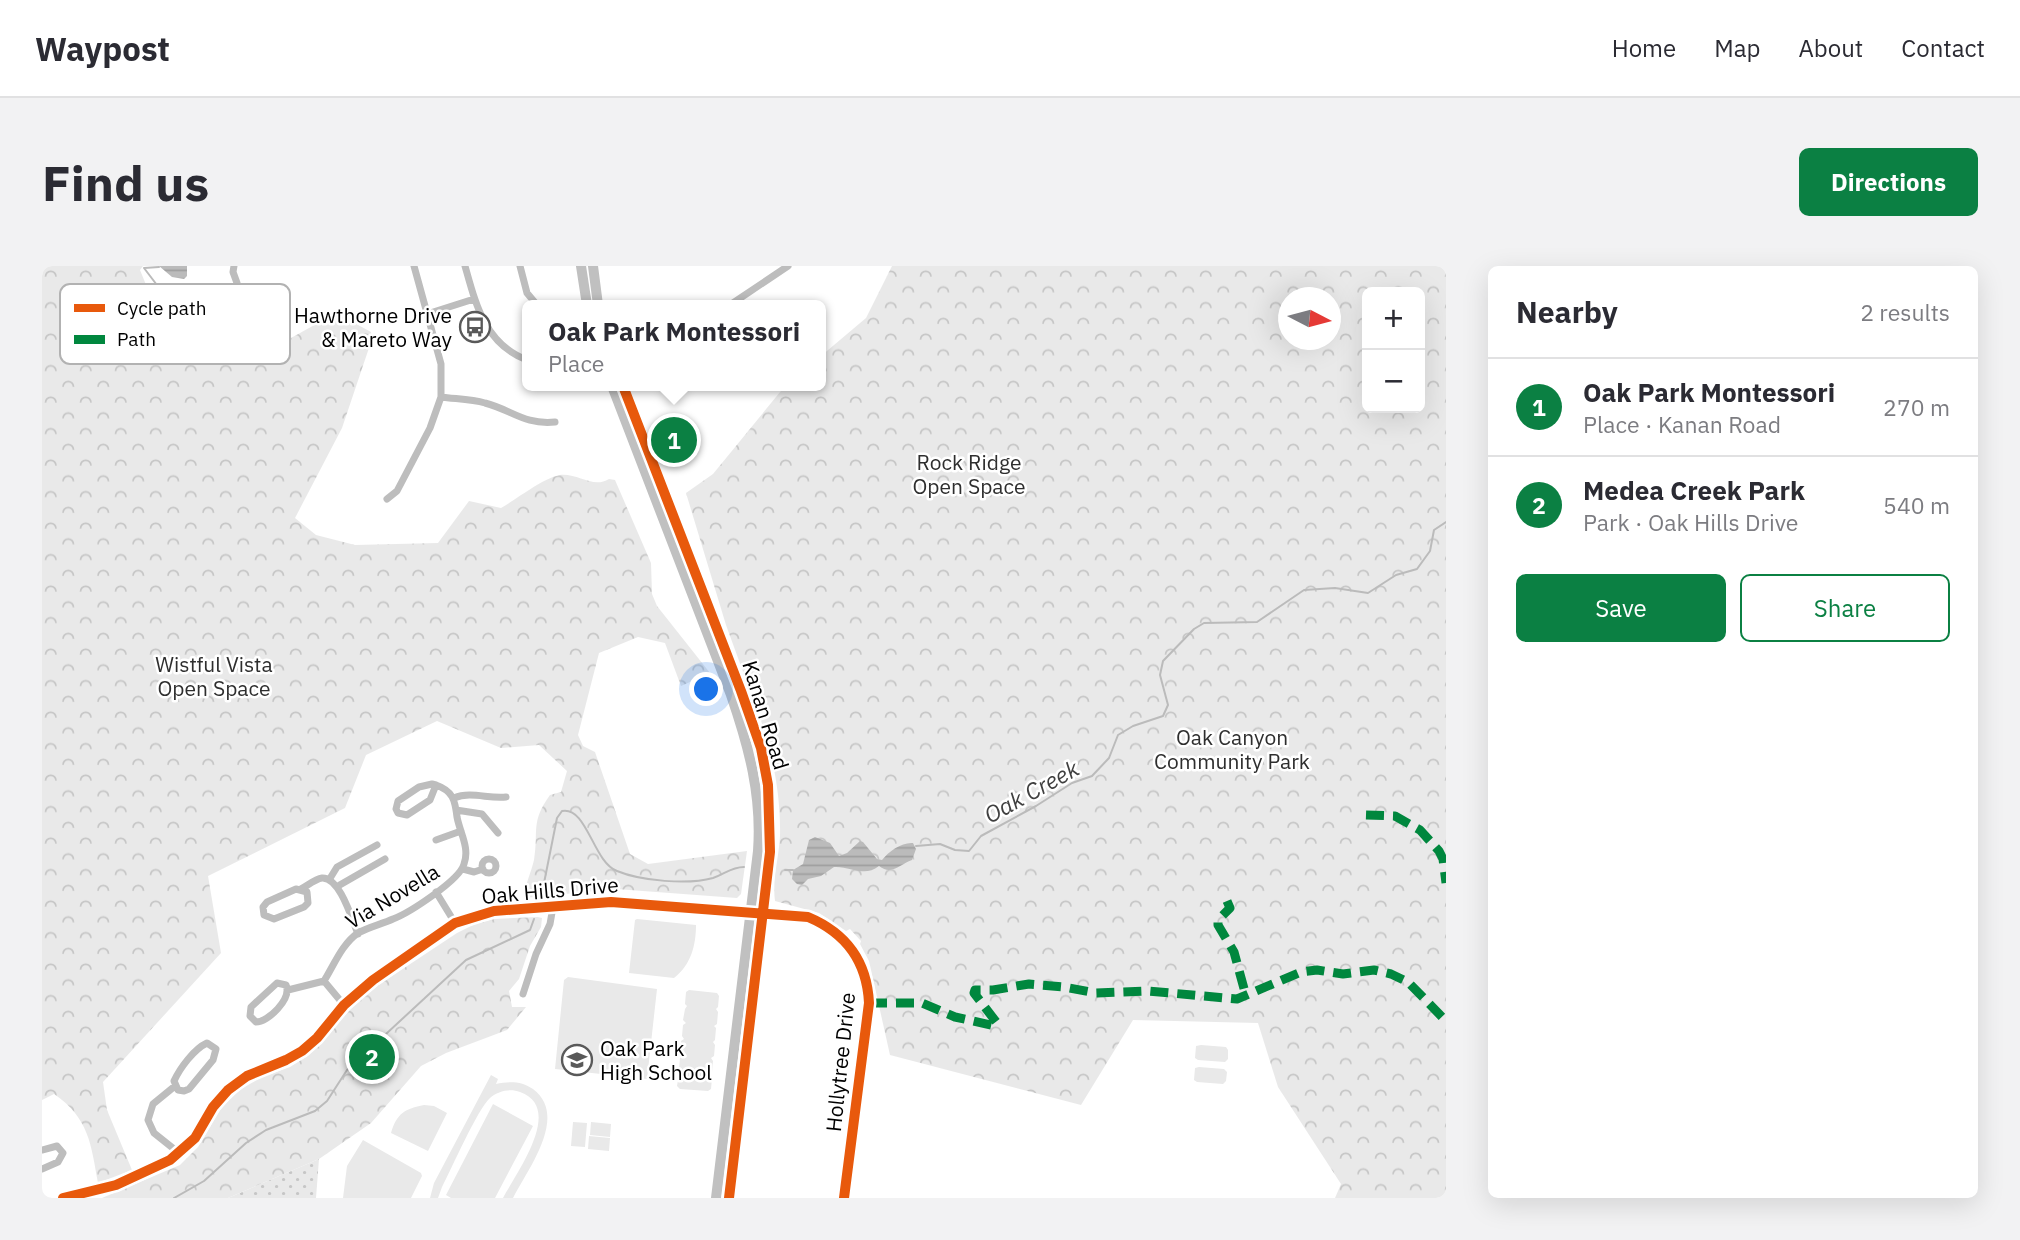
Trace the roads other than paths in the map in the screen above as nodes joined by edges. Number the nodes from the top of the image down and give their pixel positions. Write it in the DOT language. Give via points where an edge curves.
graph roads {
  1 [pos="234,266"];
  2 [pos="414,266"];
  3 [pos="465,266"];
  4 [pos="520,266"];
  5 [pos="581,266"];
  6 [pos="593,266"];
  7 [pos="788,266"];
  8 [pos="237,283"];
  9 [pos="474,299"];
  10 [pos="533,300"];
  11 [pos="586,300"];
  12 [pos="597,300"];
  13 [pos="737,300"];
  14 [pos="427,313"];
  15 [pos="522,357"];
  16 [pos="613,391"];
  17 [pos="625,391"];
  18 [pos="441,397"];
  19 [pos="555,422"];
  20 [pos="387,499"];
  21 [pos="436,785"];
  22 [pos="506,797"];
  23 [pos="454,798"];
  24 [pos="457,810"];
  25 [pos="461,831"];
  26 [pos="498,833"];
  27 [pos="436,840"];
  28 [pos="377,845"];
  29 [pos="385,859"];
  30 [pos="463,869"];
  31 [pos="483,869"];
  32 [pos="329,880"];
  33 [pos="338,886"];
  34 [pos="301,889"];
  35 [pos="436,892"];
  36 [pos="553,907"];
  37 [pos="757,912"];
  38 [pos="455,923"];
  39 [pos="358,934"];
  40 [pos="324,981"];
  41 [pos="288,990"];
  42 [pos="523,994"];
  43 [pos="344,1005"];
  44 [pos="175,1086"];
  45 [pos="42,1150"];
  46 [pos="179,1153"];
  47 [pos="42,1169"];
  48 [pos="63,1198"];
  49 [pos="716,1198"];
  50 [pos="729,1198"];
  51 [pos="844,1198"];
  1 -- 8 [label="street"];
  2 -- 14 [label="street"];
  3 -- 9 [label="street"];
  4 -- 10 [label="street"];
  5 -- 11 [label="main road"];
  6 -- 12 [label="main road"];
  7 -- 13 [label="street"];
  9 -- 14 [label="street"];
  9 -- 15 [label="street" via="491,334"];
  14 -- 18 [label="street" via="441,363"];
  16 -- 37 [label="main road, Kanan Road" via="731,695 751,759 760,832"];
  17 -- 37 [label="main road, Kanan Road" via="761,748 771,830"];
  18 -- 19 [label="street" via="488,404 528,421"];
  18 -- 20 [label="street" via="397,491"];
  21 -- 21 [label="street" via="418,786 398,801 398,813 407,815 430,800"];
  21 -- 23 [label="street"];
  22 -- 23 [label="street" via="467,793"];
  23 -- 24 [label="street, Via Novella"];
  24 -- 25 [label="street, Via Novella"];
  24 -- 26 [label="street" via="482,814"];
  25 -- 27 [label="street"];
  25 -- 30 [label="street, Via Novella" via="466,853"];
  28 -- 32 [label="street" via="337,867"];
  29 -- 33 [label="street"];
  30 -- 31 [label="street"];
  30 -- 35 [label="street, Via Novella" via="451,884"];
  32 -- 33 [label="street"];
  32 -- 34 [label="street" via="322,878"];
  33 -- 39 [label="street"];
  34 -- 34 [label="street" via="267,902 264,915 274,919 304,907 309,897"];
  35 -- 38 [label="street"];
  35 -- 39 [label="street, Via Novella" via="403,915"];
  36 -- 37 [label="street, Oak Hills Drive" via="611,902"];
  36 -- 38 [label="street, Oak Hills Drive" via="494,911"];
  36 -- 42 [label="street"];
  37 -- 49 [label="main road, Kanan Road"];
  37 -- 50 [label="main road, Kanan Road"];
  37 -- 51 [label="street, Hollytree Drive" via="808,917 833,930 856,954 866,980 868,1016"];
  38 -- 43 [label="street, Oak Hills Drive"];
  39 -- 40 [label="street, Via Novella" via="344,947"];
  40 -- 41 [label="street"];
  40 -- 43 [label="street"];
  41 -- 41 [label="street" via="281,983 273,985 251,1007 252,1019 265,1020 287,998"];
  43 -- 46 [label="street, Oak Hills Drive" via="302,1051 247,1076 228,1090"];
  44 -- 44 [label="street" via="181,1091 189,1089 213,1060 214,1046 201,1046 177,1073"];
  44 -- 46 [label="street" via="153,1104 148,1119 154,1133"];
  45 -- 47 [label="street" via="57,1146 62,1153 58,1162"];
  46 -- 48 [label="street, Oak Hills Drive" via="116,1185"];
}
